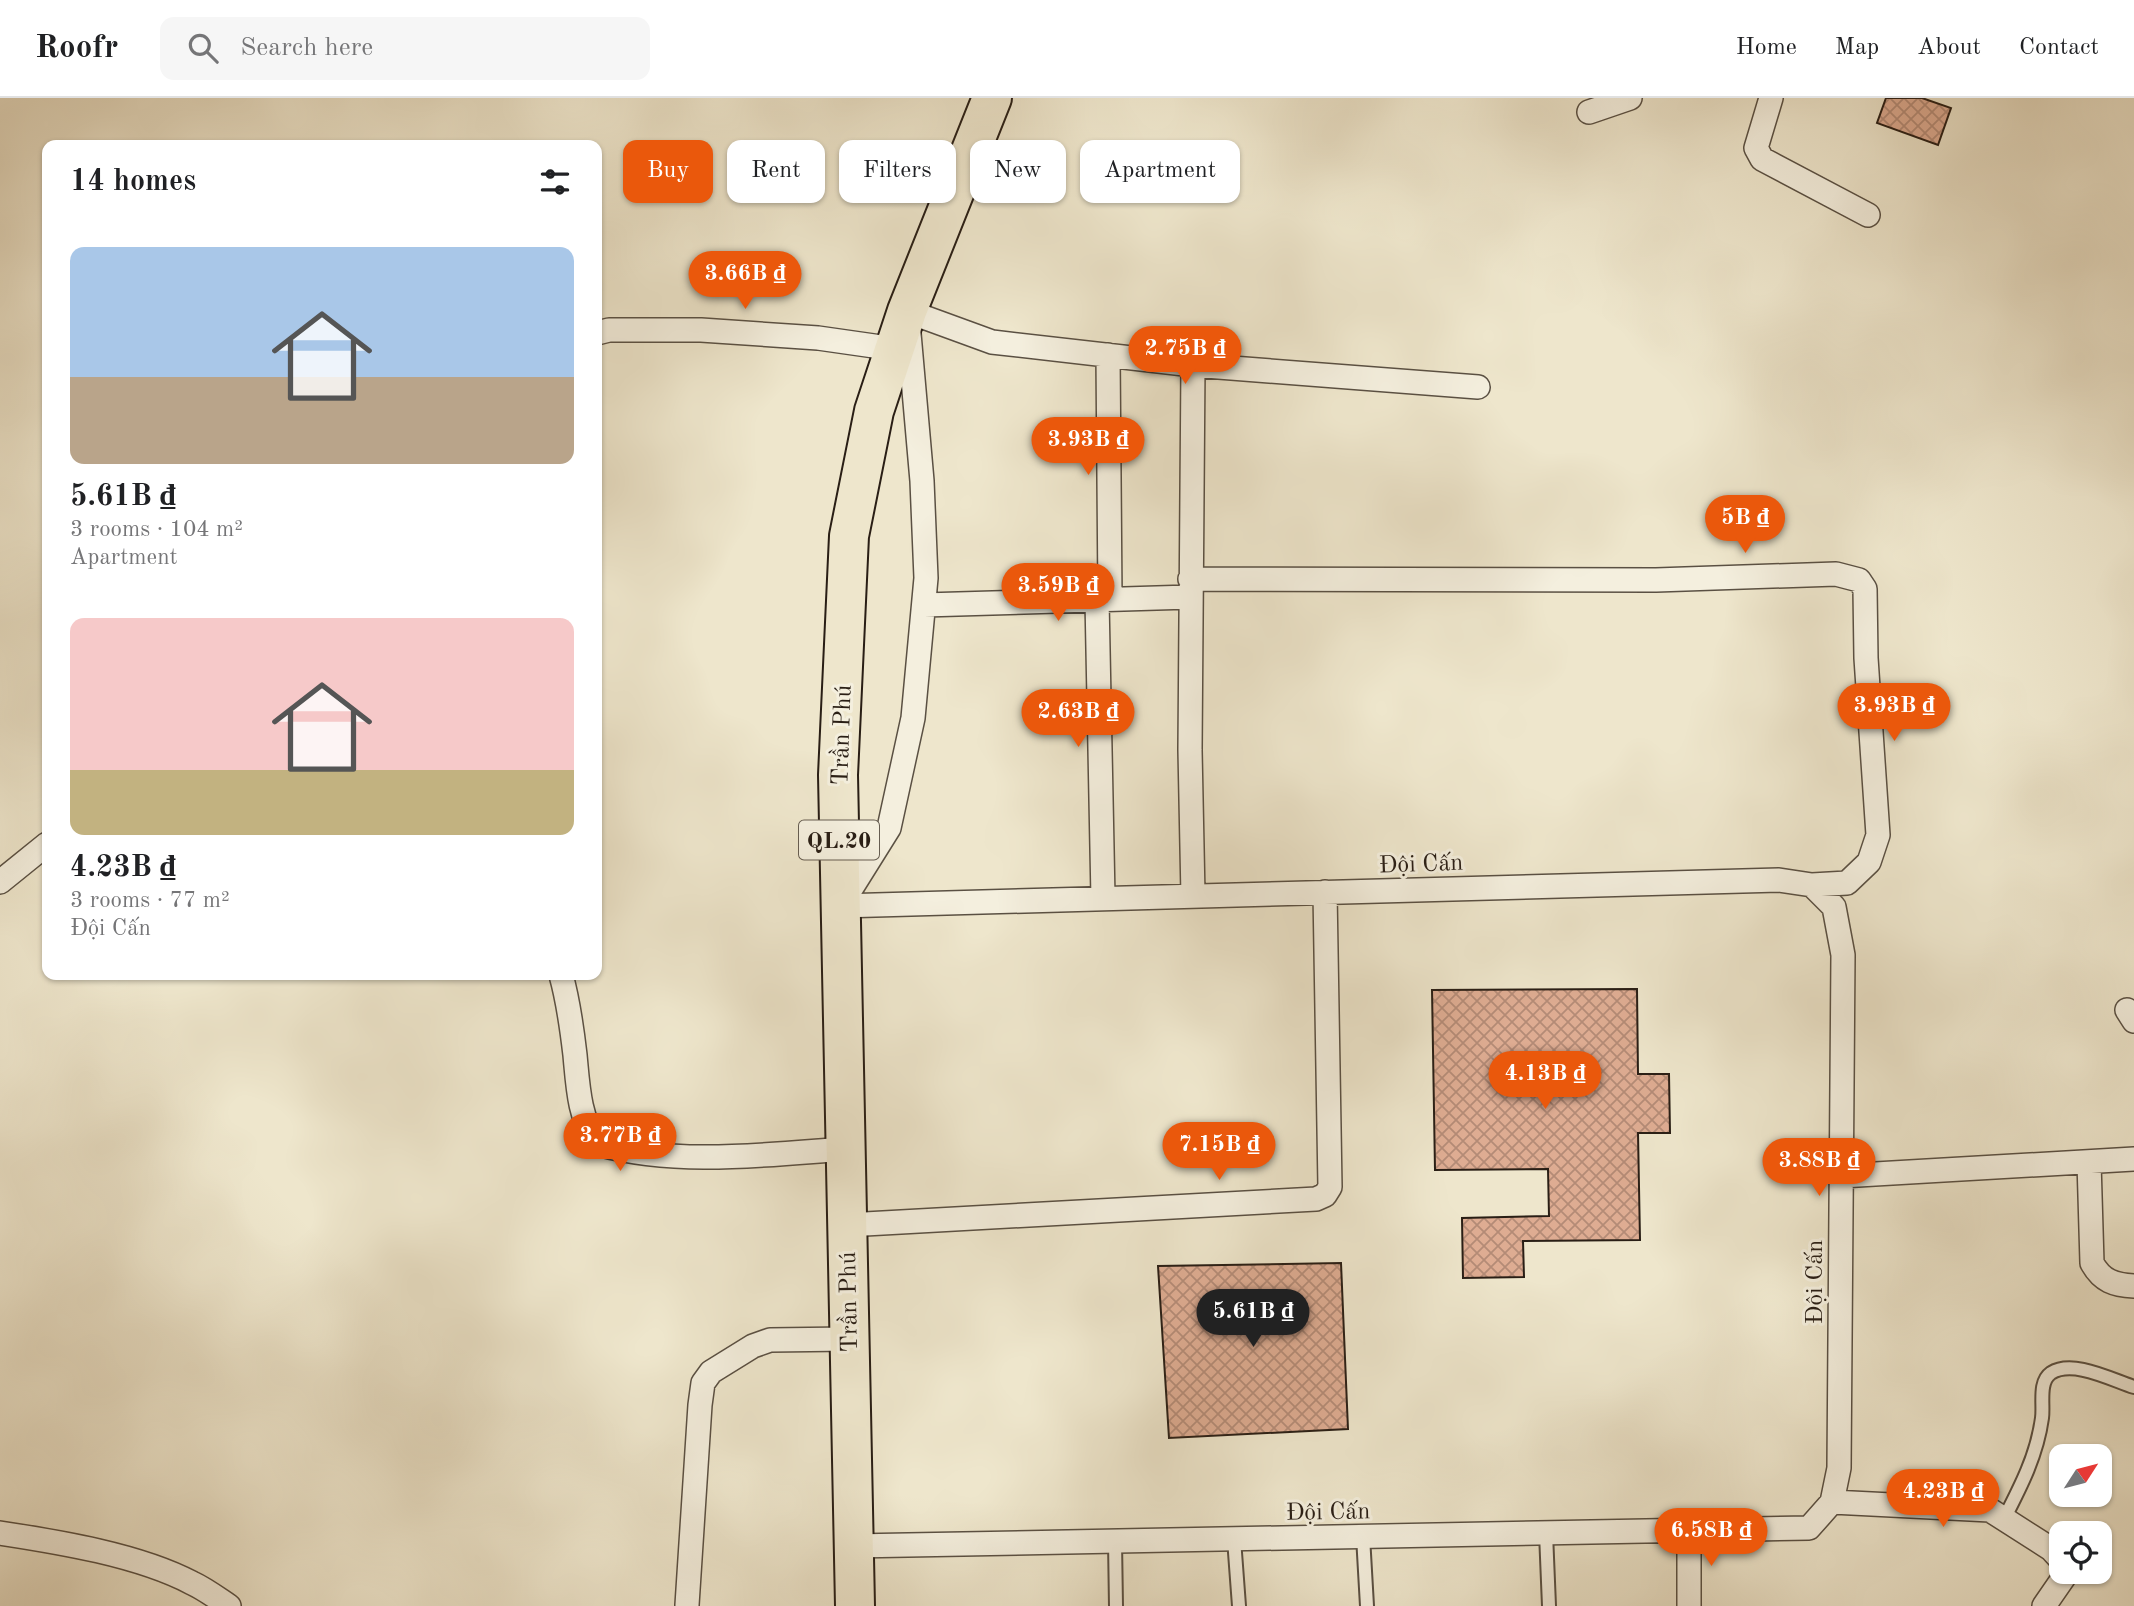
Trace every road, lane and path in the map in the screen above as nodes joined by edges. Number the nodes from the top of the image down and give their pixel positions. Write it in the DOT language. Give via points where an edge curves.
graph roads {
  1 [pos="992,98"];
  2 [pos="1630,98"];
  3 [pos="1771,98"];
  4 [pos="1590,112"];
  5 [pos="1868,215"];
  6 [pos="907,312"];
  7 [pos="602,332"];
  8 [pos="895,349"];
  9 [pos="1108,355"];
  10 [pos="1193,365"];
  11 [pos="1478,387"];
  12 [pos="1190,588"];
  13 [pos="1104,599"];
  14 [pos="924,605"];
  15 [pos="42,848"];
  16 [pos="0,882"];
  17 [pos="1812,885"];
  18 [pos="1325,892"];
  19 [pos="1193,896"];
  20 [pos="1103,898"];
  21 [pos="841,906"];
  22 [pos="562,980"];
  23 [pos="845,1149"];
  24 [pos="2134,1159"];
  25 [pos="2089,1162"];
  26 [pos="1841,1176"];
  27 [pos="847,1225"];
  28 [pos="2134,1286"];
  29 [pos="849,1339"];
  30 [pos="2134,1387"];
  31 [pos="1832,1502"];
  32 [pos="2004,1518"];
  33 [pos="1689,1530"];
  34 [pos="0,1533"];
  35 [pos="1546,1533"];
  36 [pos="1363,1536"];
  37 [pos="1234,1539"];
  38 [pos="1115,1541"];
  39 [pos="853,1546"];
  40 [pos="2049,1548"];
  41 [pos="2059,1584"];
  42 [pos="687,1605"];
  43 [pos="229,1606"];
  44 [pos="855,1606"];
  45 [pos="1116,1606"];
  46 [pos="1239,1606"];
  47 [pos="1367,1606"];
  48 [pos="1549,1606"];
  49 [pos="1689,1606"];
  50 [pos="2044,1606"];
  1 -- 6 [label="highway, Trần Phú / QL.20"];
  2 -- 4 [label="street"];
  3 -- 5 [label="street" via="1756,148 1762,159"];
  6 -- 8 [label="highway, Trần Phú / QL.20"];
  6 -- 9 [label="street" via="992,342"];
  6 -- 14 [label="street" via="922,481"];
  7 -- 8 [label="street" via="701,330"];
  8 -- 21 [label="highway, Trần Phú / QL.20" via="874,411 849,536 838,775"];
  9 -- 10 [label="street"];
  9 -- 13 [label="street"];
  10 -- 11 [label="street"];
  10 -- 12 [label="street"];
  12 -- 13 [label="street"];
  12 -- 17 [label="street" via="1836,574 1859,580 1865,589 1878,835 1869,862 1847,883"];
  12 -- 19 [label="street"];
  13 -- 14 [label="street"];
  13 -- 20 [label="street"];
  14 -- 21 [label="street" via="914,718 889,828"];
  15 -- 16 [label="street"];
  17 -- 18 [label="street, Đội Cấn" via="1779,880"];
  17 -- 26 [label="street, Đội Cấn" via="1834,907 1843,955"];
  18 -- 19 [label="street, Đội Cấn"];
  18 -- 27 [label="street" via="1330,1187 1325,1195"];
  19 -- 20 [label="street, Đội Cấn"];
  20 -- 21 [label="street, Đội Cấn"];
  21 -- 23 [label="highway, Trần Phú / QL.20"];
  22 -- 23 [label="street" via="579,1097 588,1132 597,1144 674,1157"];
  23 -- 27 [label="highway, Trần Phú / QL.20"];
  24 -- 25 [label="street"];
  25 -- 26 [label="street"];
  25 -- 28 [label="street" via="2092,1263 2105,1279"];
  26 -- 31 [label="street, Đội Cấn" via="1839,1468"];
  27 -- 29 [label="highway, Trần Phú / QL.20"];
  29 -- 39 [label="highway, Trần Phú / QL.20"];
  29 -- 42 [label="street" via="770,1340 711,1372 703,1383"];
  30 -- 32 [label="lane" via="2083,1369 2050,1373 2043,1384 2034,1455"];
  31 -- 32 [label="street" via="1990,1510"];
  31 -- 33 [label="street, Đội Cấn" via="1809,1528"];
  32 -- 40 [label="street"];
  33 -- 35 [label="street, Đội Cấn"];
  33 -- 49 [label="street"];
  34 -- 43 [label="street" via="144,1563 192,1582"];
  35 -- 36 [label="street, Đội Cấn"];
  35 -- 48 [label="lane"];
  36 -- 37 [label="street, Đội Cấn"];
  36 -- 47 [label="lane"];
  37 -- 38 [label="street, Đội Cấn"];
  37 -- 46 [label="lane"];
  38 -- 39 [label="street, Đội Cấn"];
  38 -- 45 [label="lane"];
  39 -- 44 [label="highway, Trần Phú / QL.20"];
  41 -- 50 [label="street"];
}
